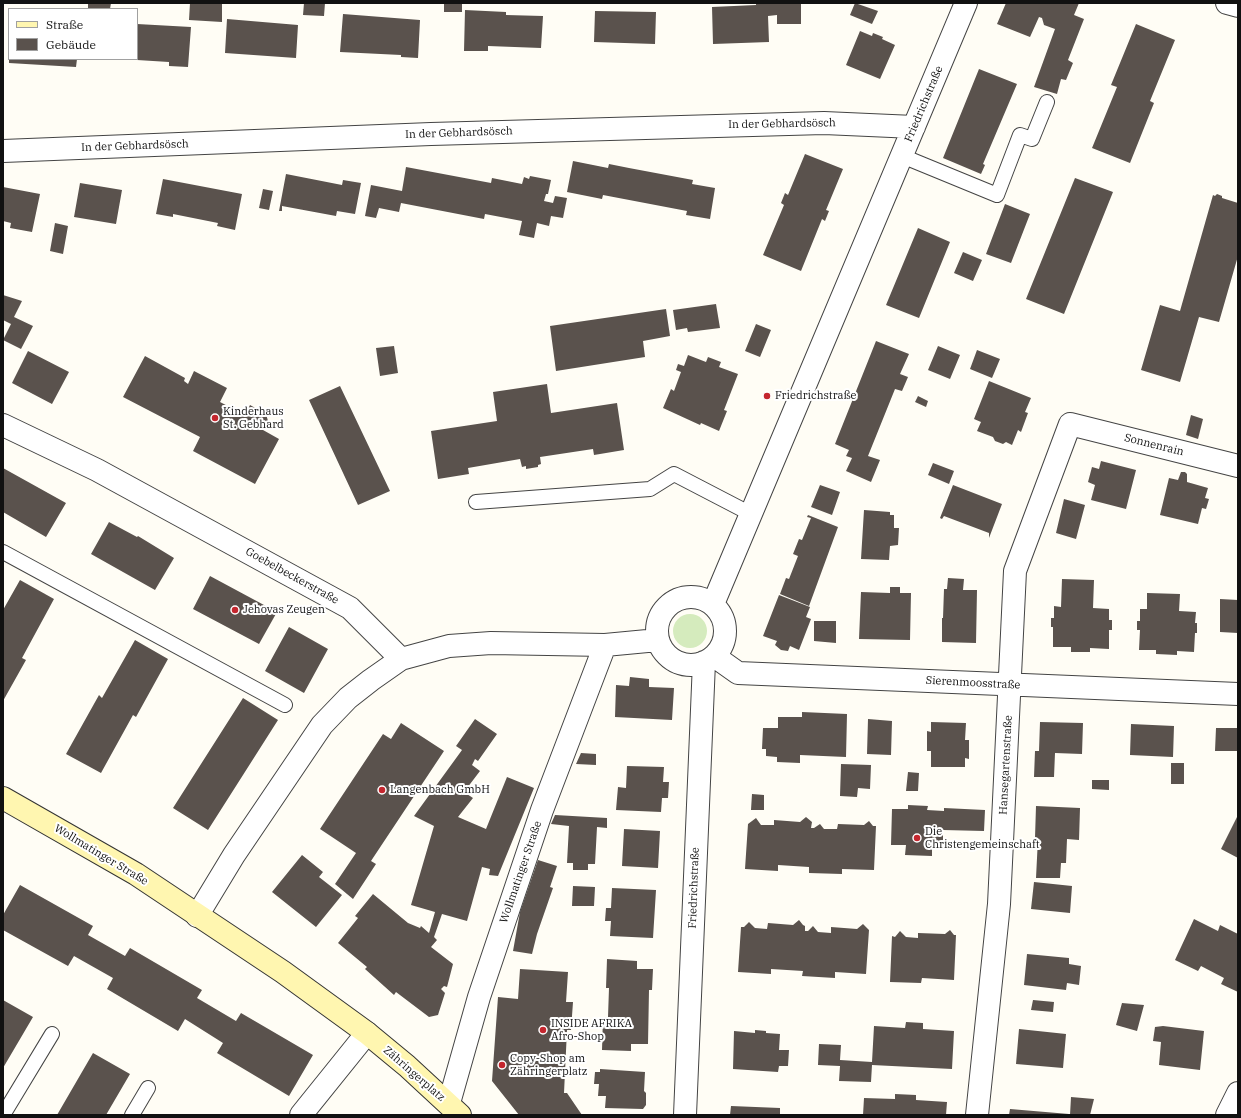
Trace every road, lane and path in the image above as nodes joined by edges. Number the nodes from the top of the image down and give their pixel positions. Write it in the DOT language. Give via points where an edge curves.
graph roads {
  1 [pos="966,3"];
  2 [pos="1227,3"];
  3 [pos="1238,6"];
  4 [pos="1047,102"];
  5 [pos="914,127"];
  6 [pos="3,151"];
  7 [pos="902,156"];
  8 [pos="1070,424"];
  9 [pos="3,425"];
  10 [pos="1238,466"];
  11 [pos="476,502"];
  12 [pos="751,514"];
  13 [pos="3,552"];
  14 [pos="713,604"];
  15 [pos="658,640"];
  16 [pos="605,645"];
  17 [pos="401,659"];
  18 [pos="709,659"];
  19 [pos="1010,685"];
  20 [pos="1238,694"];
  21 [pos="286,705"];
  22 [pos="3,798"];
  23 [pos="197,916"];
  24 [pos="52,1034"];
  25 [pos="367,1034"];
  26 [pos="148,1088"];
  27 [pos="1238,1093"];
  28 [pos="454,1109"];
  29 [pos="3,1115"];
  30 [pos="132,1115"];
  31 [pos="301,1115"];
  32 [pos="685,1115"];
  33 [pos="977,1115"];
  34 [pos="1227,1115"];
  1 -- 5 [label="street, Friedrichstraße"];
  2 -- 3 [label="street"];
  4 -- 7 [label="lane" via="1032,139 1020,134 997,194"];
  5 -- 6 [label="street, In der Gebhardsösch" via="817,123 431,134"];
  5 -- 7 [label="street, Friedrichstraße"];
  7 -- 12 [label="street, Friedrichstraße"];
  8 -- 10 [label="street, Sonnenrain"];
  8 -- 19 [label="street, Hansegartenstraße" via="1015,571"];
  9 -- 17 [label="street, Goebelbeckerstraße" via="97,470 350,608"];
  11 -- 12 [label="lane" via="650,489 674,474"];
  12 -- 14 [label="street, Friedrichstraße"];
  13 -- 21 [label="lane"];
  14 -- 15 [label="street" via="692,597 674,601 667,606 660,618"];
  14 -- 18 [label="street, Friedrichstraße" via="724,625 723,642"];
  15 -- 16 [label="street"];
  15 -- 18 [label="street" via="663,651 671,659 682,664 693,665"];
  16 -- 17 [label="street" via="491,642 449,646"];
  16 -- 28 [label="street, Wollmatinger Straße" via="540,817 479,998"];
  17 -- 23 [label="street" via="354,694 322,725 234,855"];
  18 -- 19 [label="street, Sierenmoosstraße" via="738,673"];
  18 -- 32 [label="street, Friedrichstraße"];
  19 -- 20 [label="street, Sierenmoosstraße"];
  19 -- 33 [label="street, Hansegartenstraße" via="999,904"];
  22 -- 23 [label="main road, Wollmatinger Straße" via="123,866"];
  23 -- 25 [label="main road, Wollmatinger Straße" via="283,972"];
  24 -- 29 [label="lane"];
  25 -- 28 [label="main road, Zähringerplatz"];
  25 -- 31 [label="street"];
  26 -- 30 [label="lane"];
  27 -- 34 [label="street"];
}
